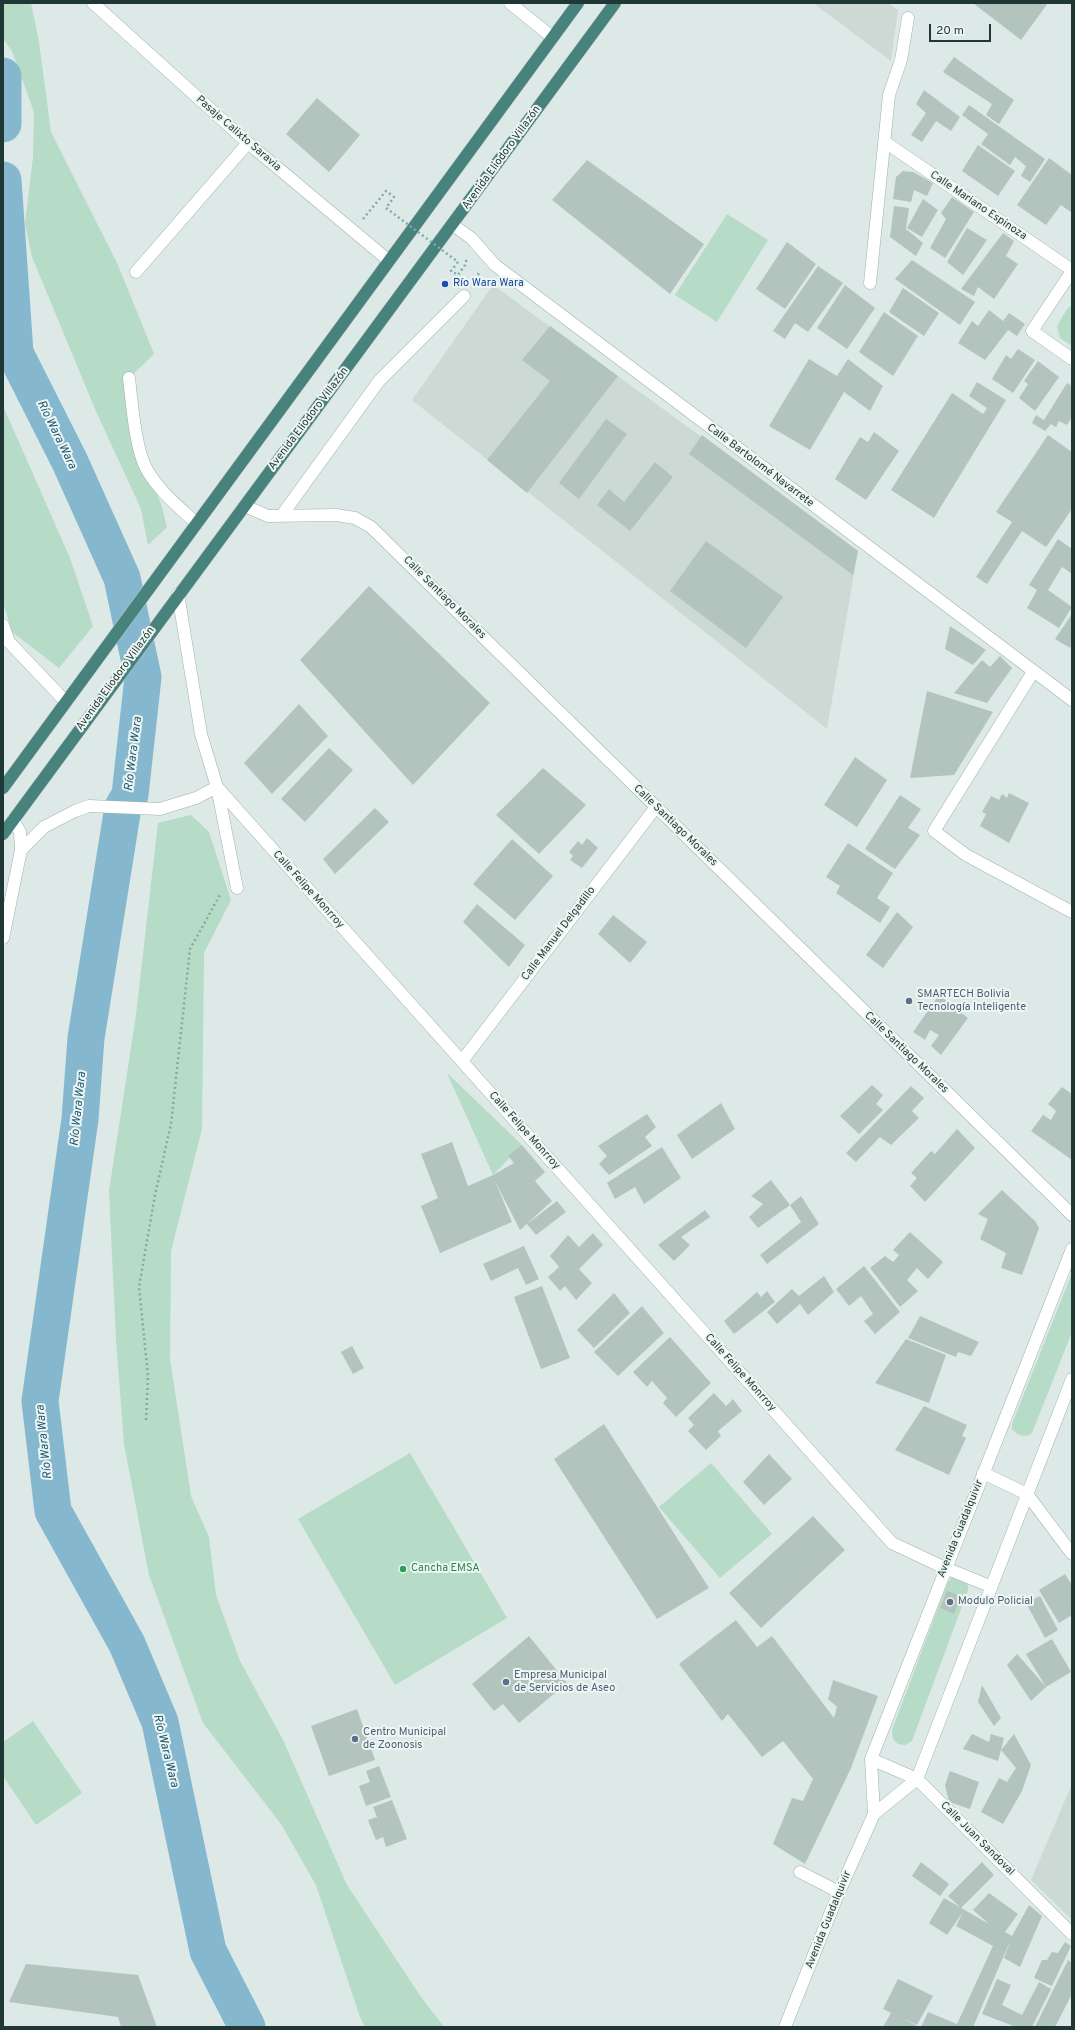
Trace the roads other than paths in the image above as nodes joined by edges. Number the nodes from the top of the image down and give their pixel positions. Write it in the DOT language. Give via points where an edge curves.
graph roads {
  1 [pos="93,3"];
  2 [pos="510,3"];
  3 [pos="578,3"];
  4 [pos="616,3"];
  5 [pos="908,18"];
  6 [pos="552,37"];
  7 [pos="885,142"];
  8 [pos="248,143"];
  9 [pos="453,225"];
  10 [pos="388,260"];
  11 [pos="1072,271"];
  12 [pos="136,272"];
  13 [pos="870,283"];
  14 [pos="464,296"];
  15 [pos="1072,359"];
  16 [pos="129,378"];
  17 [pos="245,506"];
  18 [pos="282,515"];
  19 [pos="197,524"];
  20 [pos="178,594"];
  21 [pos="3,625"];
  22 [pos="1033,672"];
  23 [pos="1072,700"];
  24 [pos="66,701"];
  25 [pos="217,787"];
  26 [pos="3,788"];
  27 [pos="656,807"];
  28 [pos="13,820"];
  29 [pos="3,834"];
  30 [pos="21,850"];
  31 [pos="238,888"];
  32 [pos="1072,912"];
  33 [pos="3,938"];
  34 [pos="462,1061"];
  35 [pos="1072,1214"];
  36 [pos="1072,1248"];
  37 [pos="1072,1379"];
  38 [pos="983,1473"];
  39 [pos="1027,1494"];
  40 [pos="1072,1554"];
  41 [pos="945,1568"];
  42 [pos="990,1586"];
  43 [pos="871,1759"];
  44 [pos="917,1779"];
  45 [pos="874,1814"];
  46 [pos="800,1872"];
  47 [pos="839,1892"];
  48 [pos="1072,1934"];
  49 [pos="786,2027"];
  1 -- 8 [label="street, Pasaje Calixto Saravia"];
  2 -- 6 [label="street"];
  3 -- 6 [label="highway"];
  4 -- 9 [label="highway, Avenida Eliodoro Villazón"];
  5 -- 7 [label="street" via="901,60 889,95"];
  6 -- 10 [label="highway"];
  7 -- 11 [label="street, Calle Mariano Espinoza"];
  7 -- 13 [label="street"];
  8 -- 10 [label="street, Pasaje Calixto Saravia"];
  8 -- 12 [label="street"];
  9 -- 17 [label="highway, Avenida Eliodoro Villazón"];
  9 -- 22 [label="street, Calle Bartolomé Navarrete" via="471,238 501,270"];
  10 -- 19 [label="highway"];
  11 -- 15 [label="street" via="1032,331"];
  14 -- 18 [label="street" via="379,381"];
  16 -- 19 [label="street" via="139,448 146,469 159,488"];
  17 -- 18 [label="street, Calle Santiago Morales" via="268,516"];
  17 -- 20 [label="highway, Avenida Eliodoro Villazón"];
  18 -- 27 [label="street, Calle Santiago Morales" via="336,515 355,518 370,526"];
  19 -- 24 [label="highway"];
  20 -- 25 [label="street, Calle Felipe Monrroy" via="201,734"];
  20 -- 28 [label="highway, Avenida Eliodoro Villazón"];
  21 -- 24 [label="street" via="9,642"];
  22 -- 23 [label="street, Calle Bartolomé Navarrete"];
  22 -- 32 [label="street" via="934,831 966,855"];
  24 -- 26 [label="highway"];
  25 -- 30 [label="street" via="196,798 160,809 90,806 44,827"];
  25 -- 31 [label="street"];
  25 -- 34 [label="street, Calle Felipe Monrroy"];
  27 -- 34 [label="street, Calle Manuel Delgadillo"];
  27 -- 35 [label="street, Calle Santiago Morales"];
  28 -- 29 [label="highway, Avenida Eliodoro Villazón"];
  28 -- 30 [label="street" via="20,832"];
  30 -- 33 [label="street"];
  34 -- 41 [label="street, Calle Felipe Monrroy" via="892,1543"];
  36 -- 38 [label="street, Avenida Guadalquivir"];
  37 -- 39 [label="street"];
  38 -- 39 [label="street"];
  38 -- 41 [label="street, Avenida Guadalquivir"];
  39 -- 40 [label="street"];
  39 -- 42 [label="street"];
  41 -- 42 [label="street, Calle Felipe Monrroy"];
  41 -- 43 [label="street, Avenida Guadalquivir"];
  42 -- 44 [label="street"];
  43 -- 44 [label="street, Calle Juan Sandoval"];
  43 -- 45 [label="street, Avenida Guadalquivir"];
  44 -- 45 [label="street, Avenida Guadalquivir"];
  44 -- 48 [label="street, Calle Juan Sandoval"];
  45 -- 47 [label="street, Avenida Guadalquivir"];
  46 -- 47 [label="street"];
  47 -- 49 [label="street, Avenida Guadalquivir"];
}
